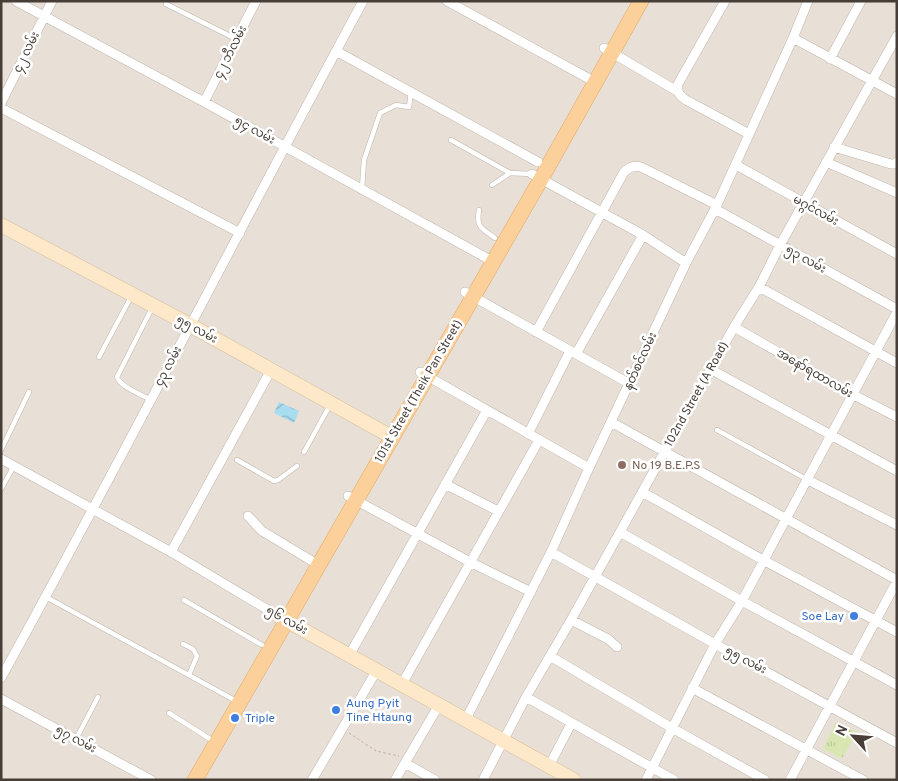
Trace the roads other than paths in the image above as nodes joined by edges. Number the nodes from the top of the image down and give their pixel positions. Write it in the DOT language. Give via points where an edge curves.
graph roads {
  1 [pos="16,1"];
  2 [pos="52,1"];
  3 [pos="256,1"];
  4 [pos="363,1"];
  5 [pos="448,1"];
  6 [pos="630,1"];
  7 [pos="641,1"];
  8 [pos="725,1"];
  9 [pos="808,1"];
  10 [pos="861,1"];
  11 [pos="166,4"];
  12 [pos="44,16"];
  13 [pos="897,36"];
  14 [pos="793,38"];
  15 [pos="237,39"];
  16 [pos="608,50"];
  17 [pos="336,51"];
  18 [pos="830,59"];
  19 [pos="591,80"];
  20 [pos="871,80"];
  21 [pos="412,91"];
  22 [pos="677,91"];
  23 [pos="897,94"];
  24 [pos="204,102"];
  25 [pos="1,103"];
  26 [pos="1,108"];
  27 [pos="749,134"];
  28 [pos="451,140"];
  29 [pos="284,146"];
  30 [pos="834,147"];
  31 [pos="826,162"];
  32 [pos="897,162"];
  33 [pos="736,165"];
  34 [pos="510,172"];
  35 [pos="537,172"];
  36 [pos="492,185"];
  37 [pos="362,188"];
  38 [pos="897,193"];
  39 [pos="803,202"];
  40 [pos="716,208"];
  41 [pos="479,210"];
  42 [pos="603,213"];
  43 [pos="1,225"];
  44 [pos="240,233"];
  45 [pos="643,235"];
  46 [pos="495,238"];
  47 [pos="780,245"];
  48 [pos="897,254"];
  49 [pos="488,258"];
  50 [pos="686,263"];
  51 [pos="759,287"];
  52 [pos="132,294"];
  53 [pos="469,294"];
  54 [pos="154,305"];
  55 [pos="897,310"];
  56 [pos="190,325"];
  57 [pos="734,327"];
  58 [pos="536,332"];
  59 [pos="876,351"];
  60 [pos="573,352"];
  61 [pos="99,358"];
  62 [pos="897,362"];
  63 [pos="710,369"];
  64 [pos="271,370"];
  65 [pos="424,374"];
  66 [pos="630,384"];
  67 [pos="30,392"];
  68 [pos="852,394"];
  69 [pos="151,400"];
  70 [pos="331,404"];
  71 [pos="487,410"];
  72 [pos="897,417"];
  73 [pos="611,422"];
  74 [pos="717,430"];
  75 [pos="528,434"];
  76 [pos="388,435"];
  77 [pos="830,435"];
  78 [pos="538,440"];
  79 [pos="1,450"];
  80 [pos="304,452"];
  81 [pos="664,452"];
  82 [pos="1,459"];
  83 [pos="237,460"];
  84 [pos="14,466"];
  85 [pos="297,466"];
  86 [pos="589,468"];
  87 [pos="897,471"];
  88 [pos="808,480"];
  89 [pos="445,484"];
  90 [pos="1,490"];
  91 [pos="642,492"];
  92 [pos="352,498"];
  93 [pos="94,509"];
  94 [pos="498,511"];
  95 [pos="248,516"];
  96 [pos="785,519"];
  97 [pos="897,525"];
  98 [pos="620,532"];
  99 [pos="417,534"];
  100 [pos="171,552"];
  101 [pos="551,552"];
  102 [pos="763,560"];
  103 [pos="312,561"];
  104 [pos="470,562"];
  105 [pos="595,577"];
  106 [pos="897,581"];
  107 [pos="531,592"];
  108 [pos="46,597"];
  109 [pos="184,600"];
  110 [pos="742,602"];
  111 [pos="283,618"];
  112 [pos="571,620"];
  113 [pos="876,620"];
  114 [pos="897,632"];
  115 [pos="183,644"];
  116 [pos="715,644"];
  117 [pos="262,646"];
  118 [pos="617,647"];
  119 [pos="350,654"];
  120 [pos="550,656"];
  121 [pos="854,662"];
  122 [pos="377,670"];
  123 [pos="189,676"];
  124 [pos="1,678"];
  125 [pos="402,684"];
  126 [pos="897,685"];
  127 [pos="692,688"];
  128 [pos="98,697"];
  129 [pos="526,697"];
  130 [pos="1,699"];
  131 [pos="236,701"];
  132 [pos="439,705"];
  133 [pos="830,706"];
  134 [pos="169,713"];
  135 [pos="466,719"];
  136 [pos="571,724"];
  137 [pos="672,728"];
  138 [pos="76,739"];
  139 [pos="210,739"];
  140 [pos="504,740"];
  141 [pos="897,743"];
  142 [pos="807,749"];
  143 [pos="407,760"];
  144 [pos="549,766"];
  145 [pos="652,768"];
  146 [pos="151,780"];
  147 [pos="187,780"];
  148 [pos="195,780"];
  149 [pos="312,780"];
  150 [pos="395,780"];
  151 [pos="435,780"];
  152 [pos="483,780"];
  153 [pos="574,780"];
  154 [pos="646,780"];
  155 [pos="674,780"];
  156 [pos="765,780"];
  157 [pos="790,780"];
  158 [pos="863,780"];
  1 -- 12 [label="street, ၅၄ လမ်း"];
  2 -- 12 [label="street, ၄၂ လမ်း"];
  3 -- 15 [label="street, ၄၂ ဘီလမ်း"];
  4 -- 17 [label="street, ၄၃ လမ်း"];
  5 -- 19 [label="street"];
  6 -- 16 [label="main road, 101st Street (Theik Pan Street)"];
  7 -- 16 [label="main road, 101st Street (Theik Pan Street)"];
  8 -- 22 [label="street"];
  9 -- 14 [label="street, နတ်စင်လမ်း"];
  10 -- 18 [label="street"];
  11 -- 15 [label="lane"];
  12 -- 24 [label="street, ၅၄ လမ်း"];
  12 -- 25 [label="street, ၄၂ လမ်း"];
  13 -- 20 [label="street, 102nd Street (A Road)"];
  14 -- 18 [label="street"];
  14 -- 27 [label="street, နတ်စင်လမ်း"];
  15 -- 24 [label="street, ၄၂ ဘီလမ်း"];
  16 -- 19 [label="main road, 101st Street (Theik Pan Street)"];
  16 -- 22 [label="street"];
  17 -- 21 [label="street"];
  17 -- 29 [label="street, ၄၃ လမ်း"];
  18 -- 20 [label="street"];
  19 -- 35 [label="main road, 101st Street (Theik Pan Street)"];
  20 -- 23 [label="street"];
  20 -- 30 [label="street, 102nd Street (A Road)"];
  21 -- 35 [label="street"];
  21 -- 37 [label="lane" via="409,107 396,105 380,113 364,160"];
  22 -- 27 [label="street" via="679,96"];
  24 -- 29 [label="street, ၅၄ လမ်း"];
  26 -- 44 [label="street"];
  27 -- 33 [label="street, နတ်စင်လမ်း"];
  28 -- 34 [label="lane"];
  29 -- 37 [label="street, ၅၄ လမ်း"];
  29 -- 44 [label="street, ၄၃ လမ်း"];
  30 -- 31 [label="street, 102nd Street (A Road)"];
  30 -- 32 [label="street" via="890,164"];
  31 -- 38 [label="street"];
  31 -- 39 [label="street, 102nd Street (A Road)"];
  33 -- 39 [label="street, မဂ္ဂင်လမ်း"];
  33 -- 40 [label="street, နတ်စင်လမ်း"];
  34 -- 35 [label="lane"];
  34 -- 36 [label="lane"];
  35 -- 42 [label="street"];
  35 -- 46 [label="main road, 101st Street (Theik Pan Street)"];
  35 -- 49 [label="main road, 101st Street (Theik Pan Street)"];
  37 -- 49 [label="street, ၅၄ လမ်း"];
  39 -- 47 [label="street, 102nd Street (A Road)"];
  39 -- 48 [label="street, မဂ္ဂင်လမ်း"];
  40 -- 42 [label="street, ၅၃ လမ်း" via="637,166 624,172"];
  40 -- 47 [label="street, ၅၃ လမ်း"];
  40 -- 50 [label="street, နတ်စင်လမ်း"];
  41 -- 46 [label="lane" via="477,221 480,227"];
  42 -- 45 [label="street"];
  42 -- 58 [label="street"];
  43 -- 52 [label="main road, ၅၅ လမ်း"];
  44 -- 56 [label="street, ၄၃ လမ်း"];
  45 -- 50 [label="street"];
  45 -- 60 [label="street"];
  46 -- 49 [label="main road, 101st Street (Theik Pan Street)"];
  47 -- 51 [label="street, 102nd Street (A Road)"];
  47 -- 55 [label="street, ၅၃ လမ်း"];
  49 -- 53 [label="main road, 101st Street (Theik Pan Street)"];
  50 -- 66 [label="street, နတ်စင်လမ်း"];
  51 -- 57 [label="street, 102nd Street (A Road)"];
  51 -- 59 [label="street"];
  52 -- 54 [label="main road, ၅၅ လမ်း"];
  52 -- 61 [label="lane"];
  53 -- 58 [label="street"];
  53 -- 65 [label="main road, 101st Street (Theik Pan Street)"];
  54 -- 56 [label="main road, ၅၅ လမ်း"];
  54 -- 69 [label="lane" via="117,377 122,385"];
  55 -- 59 [label="street"];
  56 -- 64 [label="main road, ၅၅ လမ်း"];
  56 -- 69 [label="street, ၄၃ လမ်း"];
  57 -- 63 [label="street, 102nd Street (A Road)"];
  57 -- 68 [label="street, အနော်ရထာလမ်း"];
  58 -- 60 [label="street"];
  59 -- 62 [label="street"];
  59 -- 68 [label="street"];
  60 -- 66 [label="street"];
  60 -- 75 [label="street"];
  63 -- 77 [label="street"];
  63 -- 81 [label="street, 102nd Street (A Road)"];
  64 -- 70 [label="main road, ၅၅ လမ်း"];
  64 -- 100 [label="street"];
  65 -- 71 [label="street"];
  65 -- 76 [label="main road, 101st Street (Theik Pan Street)"];
  66 -- 73 [label="street, နတ်စင်လမ်း"];
  67 -- 79 [label="lane"];
  68 -- 72 [label="street, အနော်ရထာလမ်း"];
  68 -- 77 [label="street"];
  69 -- 93 [label="street, ၄၃ လမ်း"];
  70 -- 76 [label="main road, ၅၅ လမ်း"];
  70 -- 80 [label="lane"];
  71 -- 75 [label="street"];
  71 -- 89 [label="street"];
  73 -- 81 [label="street"];
  73 -- 86 [label="street, နတ်စင်လမ်း"];
  74 -- 88 [label="lane"];
  75 -- 78 [label="street"];
  76 -- 92 [label="main road, 101st Street (Theik Pan Street)"];
  77 -- 87 [label="street"];
  77 -- 88 [label="street"];
  78 -- 86 [label="street"];
  78 -- 94 [label="street"];
  81 -- 91 [label="street, 102nd Street (A Road)"];
  81 -- 96 [label="street"];
  82 -- 84 [label="street, ၅၆ လမ်း"];
  83 -- 85 [label="lane" via="274,481"];
  84 -- 90 [label="lane"];
  84 -- 93 [label="street, ၅၆ လမ်း"];
  86 -- 101 [label="street, နတ်စင်လမ်း"];
  88 -- 96 [label="street"];
  88 -- 97 [label="street"];
  89 -- 94 [label="street"];
  89 -- 99 [label="street"];
  91 -- 98 [label="street, 102nd Street (A Road)"];
  91 -- 102 [label="street"];
  92 -- 99 [label="street"];
  92 -- 103 [label="main road, 101st Street (Theik Pan Street)"];
  92 -- 111 [label="main road, 101st Street (Theik Pan Street)"];
  93 -- 100 [label="street, ၅၆ လမ်း"];
  93 -- 108 [label="street, ၄၃ လမ်း"];
  94 -- 104 [label="street"];
  95 -- 103 [label="street" via="262,531"];
  96 -- 102 [label="street"];
  96 -- 106 [label="street"];
  98 -- 105 [label="street, 102nd Street (A Road)"];
  98 -- 110 [label="street"];
  99 -- 104 [label="street"];
  99 -- 119 [label="street"];
  100 -- 111 [label="street, ၅၆ လမ်း"];
  101 -- 105 [label="street, ၅၅ လမ်း"];
  101 -- 107 [label="street, နတ်စင်လမ်း"];
  102 -- 110 [label="street"];
  102 -- 113 [label="street"];
  103 -- 111 [label="main road, 101st Street (Theik Pan Street)"];
  104 -- 107 [label="street"];
  104 -- 125 [label="street"];
  105 -- 112 [label="street, 102nd Street (A Road)"];
  105 -- 116 [label="street, ၅၅ လမ်း"];
  106 -- 113 [label="street"];
  107 -- 135 [label="street, နတ်စင်လမ်း"];
  108 -- 123 [label="lane"];
  108 -- 124 [label="street, ၄၃ လမ်း"];
  109 -- 117 [label="lane"];
  110 -- 116 [label="street"];
  110 -- 121 [label="street"];
  111 -- 117 [label="main road, 101st Street (Theik Pan Street)"];
  111 -- 119 [label="main road, ၅၆ လမ်း"];
  111 -- 131 [label="main road, 101st Street (Theik Pan Street)"];
  112 -- 118 [label="street"];
  112 -- 120 [label="street, 102nd Street (A Road)"];
  113 -- 114 [label="street"];
  113 -- 121 [label="street"];
  115 -- 123 [label="lane" via="193,649 197,656"];
  116 -- 127 [label="street"];
  116 -- 133 [label="street, ၅၅ လမ်း"];
  117 -- 131 [label="main road, 101st Street (Theik Pan Street)"];
  119 -- 122 [label="main road, ၅၆ လမ်း"];
  120 -- 129 [label="street, 102nd Street (A Road)"];
  120 -- 137 [label="street"];
  121 -- 126 [label="street"];
  121 -- 133 [label="street"];
  122 -- 125 [label="main road, ၅၆ လမ်း"];
  122 -- 149 [label="street"];
  123 -- 131 [label="lane"];
  125 -- 132 [label="main road, ၅၆ လမ်း"];
  127 -- 137 [label="street"];
  127 -- 142 [label="street"];
  128 -- 138 [label="lane"];
  129 -- 136 [label="street"];
  129 -- 140 [label="street, 102nd Street (A Road)"];
  130 -- 138 [label="street, ၅၇ လမ်း"];
  131 -- 139 [label="main road, 101st Street (Theik Pan Street)"];
  131 -- 148 [label="main road, 101st Street (Theik Pan Street)"];
  132 -- 135 [label="main road, ၅၆ လမ်း"];
  132 -- 143 [label="street"];
  133 -- 141 [label="street, ၅၅ လမ်း"];
  133 -- 142 [label="street"];
  134 -- 139 [label="lane"];
  135 -- 140 [label="main road, ၅၆ လမ်း"];
  136 -- 144 [label="street"];
  136 -- 145 [label="street"];
  137 -- 145 [label="street"];
  137 -- 156 [label="street"];
  138 -- 146 [label="street, ၅၇ လမ်း"];
  139 -- 147 [label="main road, 101st Street (Theik Pan Street)"];
  140 -- 144 [label="main road, ၅၆ လမ်း"];
  140 -- 152 [label="street, 102nd Street (A Road)"];
  142 -- 157 [label="street"];
  142 -- 158 [label="street"];
  143 -- 150 [label="street"];
  143 -- 151 [label="street"];
  144 -- 153 [label="main road, ၅၆ လမ်း"];
  145 -- 154 [label="street"];
  145 -- 155 [label="street"];
}
